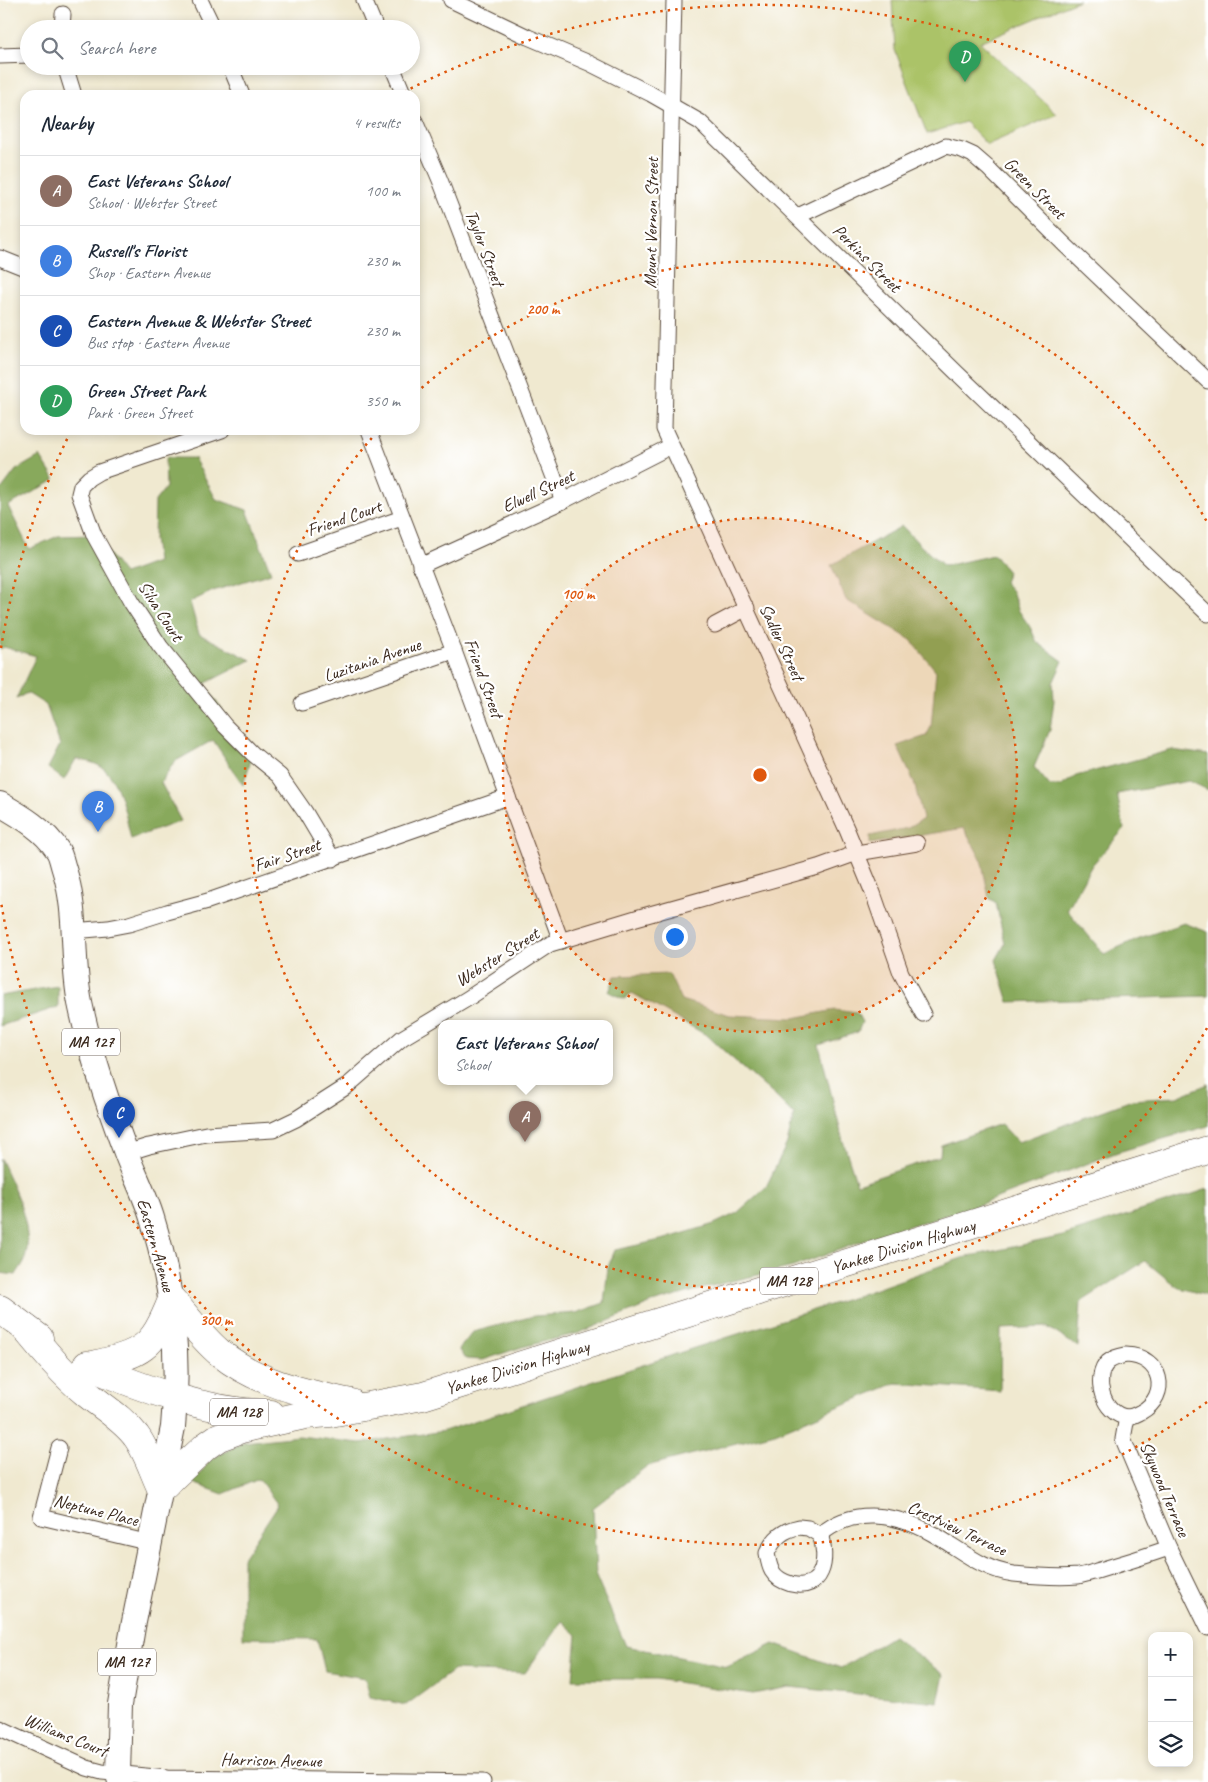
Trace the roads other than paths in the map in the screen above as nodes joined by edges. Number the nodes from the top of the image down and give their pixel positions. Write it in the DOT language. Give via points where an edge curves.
graph roads {
  1 [pos="200,0"];
  2 [pos="364,0"];
  3 [pos="452,0"];
  4 [pos="674,0"];
  5 [pos="210,20"];
  6 [pos="372,20"];
  7 [pos="20,55"];
  8 [pos="0,56"];
  9 [pos="68,75"];
  10 [pos="234,75"];
  11 [pos="396,75"];
  12 [pos="72,90"];
  13 [pos="240,90"];
  14 [pos="402,90"];
  15 [pos="672,106"];
  16 [pos="420,133"];
  17 [pos="798,216"];
  18 [pos="0,258"];
  19 [pos="20,266"];
  20 [pos="1208,381"];
  21 [pos="207,435"];
  22 [pos="371,435"];
  23 [pos="671,446"];
  24 [pos="563,500"];
  25 [pos="402,518"];
  26 [pos="298,554"];
  27 [pos="420,566"];
  28 [pos="747,608"];
  29 [pos="1208,614"];
  30 [pos="715,625"];
  31 [pos="454,651"];
  32 [pos="302,704"];
  33 [pos="508,797"];
  34 [pos="0,804"];
  35 [pos="917,843"];
  36 [pos="857,854"];
  37 [pos="333,858"];
  38 [pos="74,931"];
  39 [pos="561,941"];
  40 [pos="923,1014"];
  41 [pos="1208,1150"];
  42 [pos="126,1153"];
  43 [pos="172,1300"];
  44 [pos="0,1309"];
  45 [pos="25,1328"];
  46 [pos="89,1366"];
  47 [pos="176,1397"];
  48 [pos="368,1407"];
  49 [pos="305,1415"];
  50 [pos="1126,1417"];
  51 [pos="59,1448"];
  52 [pos="161,1488"];
  53 [pos="820,1535"];
  54 [pos="150,1542"];
  55 [pos="1169,1548"];
  56 [pos="1208,1628"];
  57 [pos="0,1728"];
  58 [pos="119,1778"];
  59 [pos="379,1781"];
  60 [pos="484,1782"];
  1 -- 5 [label="street"];
  2 -- 6 [label="street"];
  3 -- 15 [label="street, Perkins Street" via="589,63"];
  4 -- 15 [label="street, Mount Vernon Street"];
  7 -- 8 [label="street"];
  9 -- 12 [label="street"];
  10 -- 13 [label="street"];
  11 -- 14 [label="street"];
  15 -- 17 [label="street, Perkins Street" via="700,122"];
  15 -- 23 [label="street, Mount Vernon Street" via="664,430"];
  16 -- 24 [label="street, Taylor Street"];
  17 -- 20 [label="street, Green Street" via="946,146 962,150 988,168"];
  17 -- 29 [label="street, Perkins Street" via="956,373"];
  18 -- 19 [label="street"];
  21 -- 37 [label="street, Silva Court" via="99,472 81,486 79,494 94,535 160,646 225,726 280,776"];
  22 -- 25 [label="street, Friend Street"];
  23 -- 24 [label="street, Elwell Street"];
  23 -- 28 [label="street, Sadler Street"];
  24 -- 27 [label="street, Elwell Street"];
  25 -- 26 [label="street, Friend Court"];
  25 -- 27 [label="street, Friend Street"];
  27 -- 31 [label="street, Friend Street"];
  28 -- 30 [label="street"];
  28 -- 36 [label="street, Sadler Street"];
  31 -- 32 [label="street, Luzitania Avenue"];
  31 -- 33 [label="street, Friend Street"];
  33 -- 37 [label="street, Fair Street"];
  33 -- 39 [label="street, Friend Street"];
  34 -- 38 [label="main road, Eastern Avenue / MA 127" via="46,836 58,852 70,886"];
  35 -- 36 [label="street, Webster Street"];
  36 -- 39 [label="street, Webster Street"];
  36 -- 40 [label="street, Sadler Street" via="901,973"];
  37 -- 38 [label="street, Fair Street" via="129,924"];
  38 -- 42 [label="main road, Eastern Avenue / MA 127" via="80,1003 97,1068"];
  39 -- 42 [label="street, Webster Street" via="550,944 402,1038 346,1087 296,1119 272,1130 206,1134"];
  41 -- 48 [label="highway, Yankee Division Highway / MA 128" via="423,1396"];
  42 -- 43 [label="main road, Eastern Avenue / MA 127" via="152,1217"];
  43 -- 46 [label="highway" via="159,1330 144,1348 122,1358"];
  43 -- 47 [label="main road, Eastern Avenue / MA 127"];
  43 -- 48 [label="highway" via="214,1348 245,1370 290,1389"];
  44 -- 45 [label="highway, MA 128"];
  45 -- 46 [label="highway, MA 128" via="49,1346"];
  45 -- 52 [label="highway" via="58,1368 135,1435"];
  46 -- 47 [label="highway, MA 128"];
  47 -- 49 [label="highway, MA 128" via="236,1411"];
  47 -- 52 [label="main road, Eastern Avenue / MA 127"];
  48 -- 49 [label="highway, MA 128"];
  49 -- 52 [label="highway" via="219,1437 193,1456"];
  50 -- 55 [label="street, Skywood Terrace" via="1123,1439"];
  51 -- 54 [label="street, Neptune Place" via="41,1517"];
  52 -- 54 [label="main road, Eastern Avenue / MA 127"];
  53 -- 55 [label="street, Crestview Terrace" via="830,1526 851,1517 880,1516 906,1522 933,1534 983,1565 1012,1574 1054,1576 1079,1576"];
  54 -- 58 [label="main road, Eastern Avenue / MA 127" via="120,1704"];
  55 -- 56 [label="street, Skywood Terrace"];
  57 -- 58 [label="street, Williams Court" via="87,1768"];
  58 -- 59 [label="street, Harrison Avenue"];
  59 -- 60 [label="street, Harrison Avenue"];
}
